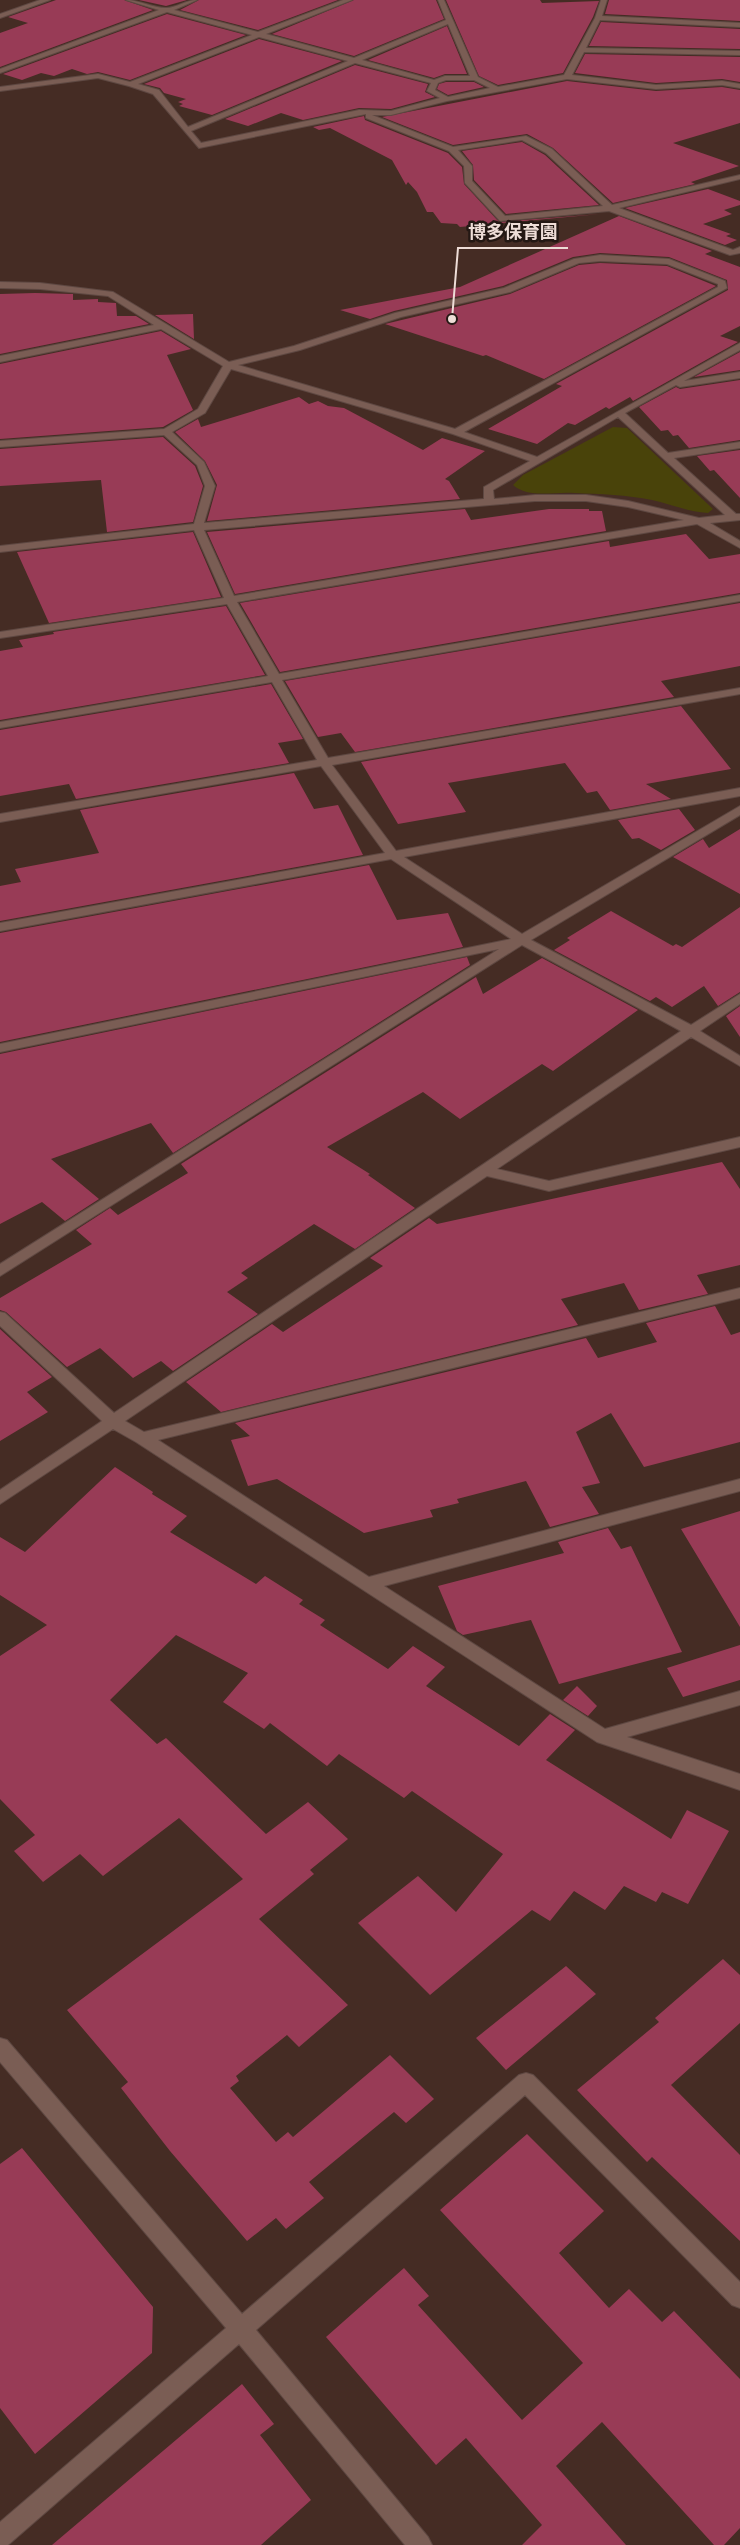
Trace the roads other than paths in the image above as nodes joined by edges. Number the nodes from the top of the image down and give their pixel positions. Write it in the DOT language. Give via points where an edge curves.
graph roads {
  1 [pos="47,0"];
  2 [pos="129,0"];
  3 [pos="194,0"];
  4 [pos="349,0"];
  5 [pos="441,0"];
  6 [pos="604,0"];
  7 [pos="164,10"];
  8 [pos="0,16"];
  9 [pos="598,18"];
  10 [pos="450,21"];
  11 [pos="740,24"];
  12 [pos="259,36"];
  13 [pos="580,50"];
  14 [pos="740,53"];
  15 [pos="355,60"];
  16 [pos="0,71"];
  17 [pos="567,77"];
  18 [pos="475,78"];
  19 [pos="435,82"];
  20 [pos="131,84"];
  21 [pos="740,86"];
  22 [pos="0,89"];
  23 [pos="498,89"];
  24 [pos="447,99"];
  25 [pos="359,112"];
  26 [pos="188,130"];
  27 [pos="452,149"];
  28 [pos="740,177"];
  29 [pos="610,208"];
  30 [pos="740,250"];
  31 [pos="0,284"];
  32 [pos="162,326"];
  33 [pos="740,346"];
  34 [pos="0,359"];
  35 [pos="228,365"];
  36 [pos="740,375"];
  37 [pos="671,385"];
  38 [pos="619,413"];
  39 [pos="166,432"];
  40 [pos="456,432"];
  41 [pos="0,444"];
  42 [pos="740,445"];
  43 [pos="667,456"];
  44 [pos="537,460"];
  45 [pos="489,502"];
  46 [pos="737,518"];
  47 [pos="699,521"];
  48 [pos="198,527"];
  49 [pos="740,545"];
  50 [pos="0,549"];
  51 [pos="740,598"];
  52 [pos="230,600"];
  53 [pos="0,635"];
  54 [pos="276,678"];
  55 [pos="740,691"];
  56 [pos="0,725"];
  57 [pos="326,762"];
  58 [pos="740,792"];
  59 [pos="740,810"];
  60 [pos="0,818"];
  61 [pos="393,855"];
  62 [pos="0,927"];
  63 [pos="522,940"];
  64 [pos="740,998"];
  65 [pos="691,1031"];
  66 [pos="0,1048"];
  67 [pos="740,1062"];
  68 [pos="740,1142"];
  69 [pos="486,1171"];
  70 [pos="0,1271"];
  71 [pos="740,1293"];
  72 [pos="0,1317"];
  73 [pos="113,1422"];
  74 [pos="142,1438"];
  75 [pos="740,1485"];
  76 [pos="0,1498"];
  77 [pos="367,1584"];
  78 [pos="740,1698"];
  79 [pos="603,1737"];
  80 [pos="740,1782"];
  81 [pos="0,2047"];
  82 [pos="740,2297"];
  83 [pos="240,2328"];
  84 [pos="0,2537"];
  85 [pos="420,2545"];
  1 -- 8 [label="street"];
  2 -- 7 [label="street"];
  3 -- 7 [label="street"];
  4 -- 12 [label="street"];
  5 -- 10 [label="street"];
  6 -- 9 [label="street"];
  7 -- 12 [label="street"];
  7 -- 16 [label="street"];
  9 -- 11 [label="street"];
  9 -- 13 [label="street"];
  10 -- 15 [label="street"];
  10 -- 18 [label="street"];
  12 -- 15 [label="street"];
  12 -- 20 [label="street"];
  13 -- 14 [label="street"];
  13 -- 17 [label="street"];
  15 -- 19 [label="street"];
  15 -- 26 [label="street"];
  17 -- 21 [label="street" via="656,87 722,83"];
  17 -- 23 [label="street"];
  18 -- 19 [label="street" via="445,78"];
  18 -- 23 [label="street"];
  19 -- 24 [label="street" via="431,91"];
  20 -- 22 [label="street" via="98,76"];
  20 -- 26 [label="street" via="156,92"];
  23 -- 24 [label="street"];
  24 -- 25 [label="street" via="391,113"];
  25 -- 26 [label="street" via="199,146"];
  25 -- 27 [label="street"];
  27 -- 29 [label="street" via="523,138 549,151"];
  27 -- 29 [label="street" via="468,166 468,181 503,219"];
  28 -- 29 [label="street"];
  29 -- 30 [label="street" via="733,253"];
  31 -- 32 [label="street" via="110,294"];
  32 -- 34 [label="street"];
  32 -- 35 [label="street"];
  33 -- 37 [label="street"];
  35 -- 39 [label="street" via="202,411"];
  35 -- 40 [label="street"];
  35 -- 40 [label="street" via="297,348 398,315 508,290 577,261 600,258 669,262 722,283 723,288"];
  36 -- 37 [label="street"];
  37 -- 38 [label="street"];
  38 -- 43 [label="street"];
  38 -- 44 [label="street"];
  39 -- 41 [label="street"];
  39 -- 48 [label="street" via="201,464 210,486"];
  40 -- 44 [label="street"];
  42 -- 43 [label="street"];
  43 -- 46 [label="street"];
  44 -- 45 [label="street" via="488,489"];
  45 -- 47 [label="street" via="586,498"];
  45 -- 48 [label="street"];
  46 -- 47 [label="street"];
  47 -- 49 [label="street"];
  47 -- 52 [label="street"];
  48 -- 50 [label="street"];
  48 -- 52 [label="street"];
  51 -- 54 [label="street"];
  52 -- 53 [label="street"];
  52 -- 54 [label="street"];
  54 -- 56 [label="street"];
  54 -- 57 [label="street"];
  55 -- 57 [label="street"];
  57 -- 60 [label="street"];
  57 -- 61 [label="street"];
  58 -- 61 [label="street"];
  59 -- 63 [label="street"];
  61 -- 62 [label="street"];
  61 -- 63 [label="street"];
  63 -- 65 [label="street"];
  63 -- 66 [label="street"];
  63 -- 70 [label="street"];
  64 -- 65 [label="street"];
  65 -- 67 [label="street"];
  65 -- 69 [label="street"];
  68 -- 69 [label="street" via="549,1186"];
  69 -- 73 [label="street"];
  71 -- 74 [label="street"];
  72 -- 73 [label="street"];
  73 -- 74 [label="street"];
  73 -- 76 [label="street"];
  74 -- 77 [label="street"];
  75 -- 77 [label="street"];
  77 -- 79 [label="street"];
  78 -- 79 [label="street"];
  79 -- 80 [label="street"];
  81 -- 83 [label="street"];
  82 -- 83 [label="street" via="526,2082"];
  83 -- 84 [label="street"];
  83 -- 85 [label="street"];
}
